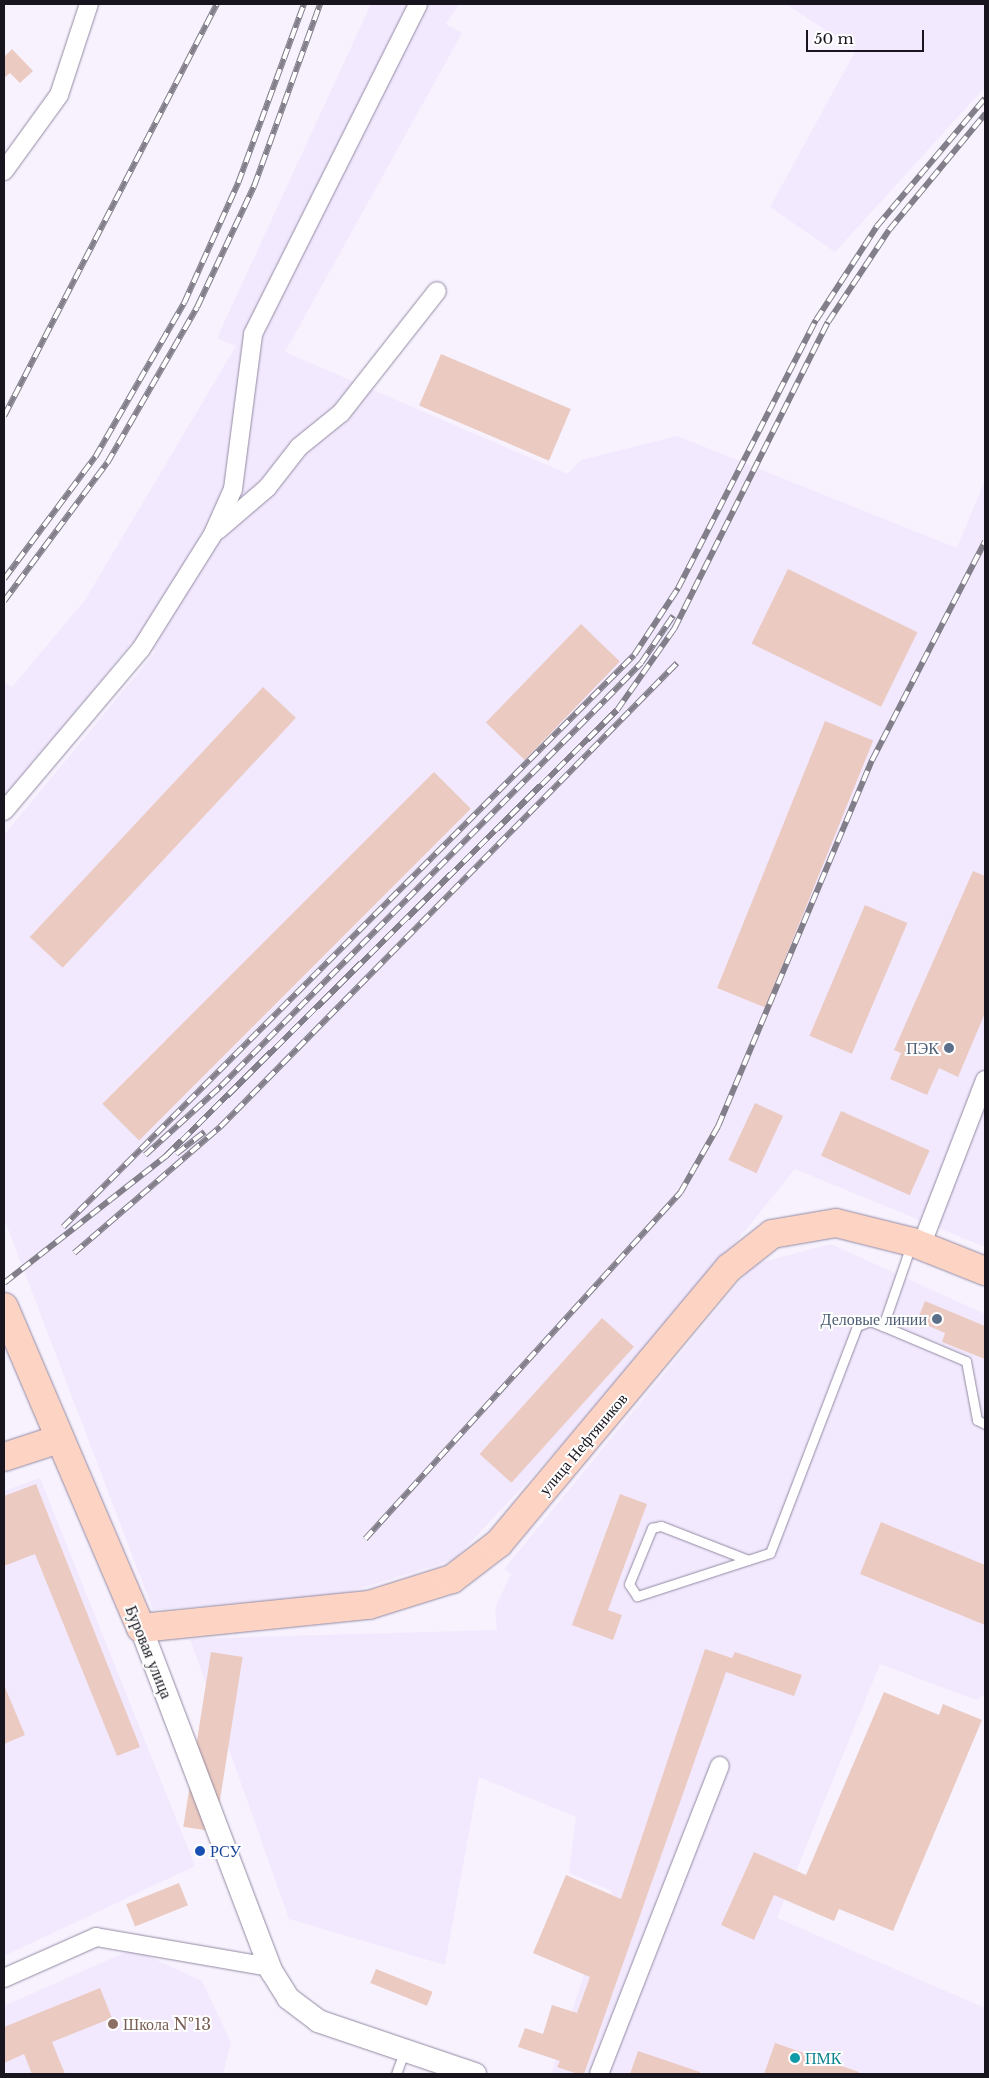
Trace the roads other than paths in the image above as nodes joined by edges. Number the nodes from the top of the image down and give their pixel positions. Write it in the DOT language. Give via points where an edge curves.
graph roads {
  1 [pos="89,4"];
  2 [pos="418,4"];
  3 [pos="4,171"];
  4 [pos="437,291"];
  5 [pos="214,534"];
  6 [pos="4,811"];
  7 [pos="985,1080"];
  8 [pos="916,1244"];
  9 [pos="985,1271"];
  10 [pos="4,1307"];
  11 [pos="883,1326"];
  12 [pos="985,1424"];
  13 [pos="59,1439"];
  14 [pos="4,1457"];
  15 [pos="748,1560"];
  16 [pos="141,1628"];
  17 [pos="720,1766"];
  18 [pos="270,1967"];
  19 [pos="4,1978"];
  20 [pos="404,2052"];
  21 [pos="396,2074"];
  22 [pos="475,2074"];
  23 [pos="598,2074"];
  1 -- 3 [label="street" via="59,95"];
  2 -- 5 [label="street" via="253,334 233,489"];
  4 -- 5 [label="street" via="341,412 299,447 267,488"];
  5 -- 6 [label="street" via="141,649"];
  7 -- 8 [label="street"];
  8 -- 9 [label="main road, улица Нефтяников"];
  8 -- 11 [label="lane"];
  8 -- 16 [label="main road, улица Нефтяников" via="836,1223 772,1234 729,1268 499,1543 452,1579 369,1605"];
  10 -- 13 [label="main road, Буровая улица"];
  11 -- 12 [label="lane" via="966,1360 977,1420"];
  11 -- 15 [label="lane" via="870,1322 857,1326 770,1553"];
  13 -- 14 [label="main road"];
  13 -- 16 [label="main road, Буровая улица"];
  15 -- 15 [label="lane" via="661,1526 652,1528 629,1584 637,1596"];
  16 -- 18 [label="street, Буровая улица"];
  17 -- 23 [label="street"];
  18 -- 19 [label="street" via="96,1937"];
  18 -- 20 [label="street, Буровая улица" via="288,1998 318,2021"];
  20 -- 21 [label="lane"];
  20 -- 22 [label="street"];
}
